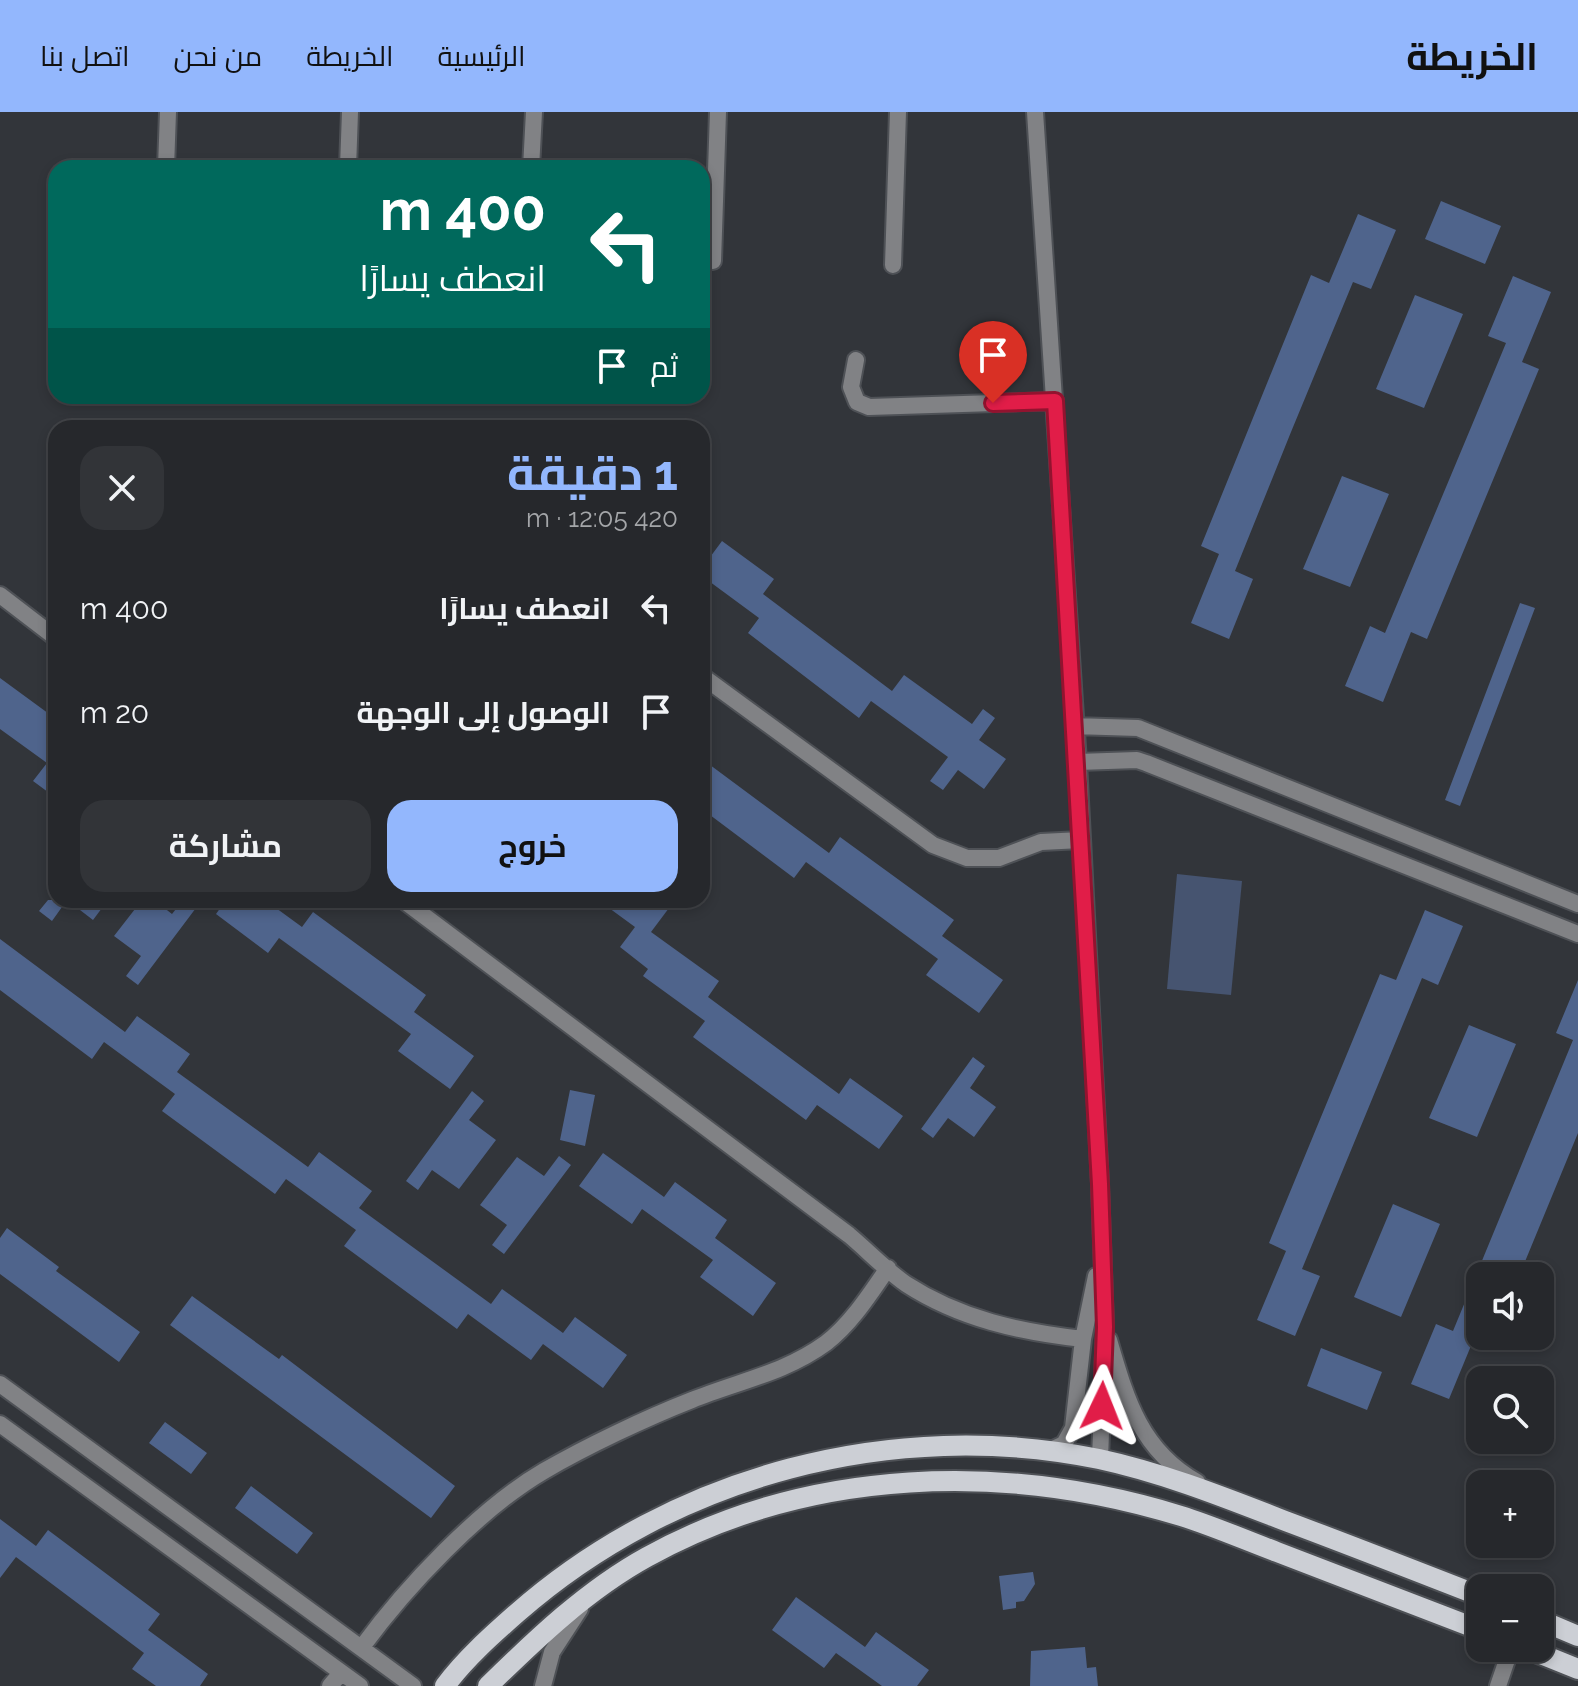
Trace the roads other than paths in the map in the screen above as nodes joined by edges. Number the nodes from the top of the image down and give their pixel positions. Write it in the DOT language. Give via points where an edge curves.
graph roads {
  1 [pos="168,112"];
  2 [pos="350,112"];
  3 [pos="534,112"];
  4 [pos="718,112"];
  5 [pos="898,112"];
  6 [pos="1035,112"];
  7 [pos="166,160"];
  8 [pos="348,160"];
  9 [pos="531,160"];
  10 [pos="713,261"];
  11 [pos="893,265"];
  12 [pos="856,360"];
  13 [pos="1055,401"];
  14 [pos="0,595"];
  15 [pos="48,632"];
  16 [pos="710,682"];
  17 [pos="1074,726"];
  18 [pos="1078,762"];
  19 [pos="1081,840"];
  20 [pos="1578,904"];
  21 [pos="414,908"];
  22 [pos="1578,934"];
  23 [pos="1102,1251"];
  24 [pos="888,1268"];
  25 [pos="1105,1327"];
  26 [pos="1083,1339"];
  27 [pos="0,1384"];
  28 [pos="0,1424"];
  29 [pos="1051,1450"];
  30 [pos="1100,1459"];
  31 [pos="1222,1496"];
  32 [pos="1466,1591"];
  33 [pos="589,1596"];
  34 [pos="1466,1625"];
  35 [pos="1554,1626"];
  36 [pos="1578,1636"];
  37 [pos="362,1647"];
  38 [pos="1554,1659"];
  39 [pos="1506,1662"];
  40 [pos="1578,1669"];
  41 [pos="335,1679"];
  42 [pos="360,1686"];
  43 [pos="413,1686"];
  44 [pos="445,1686"];
  45 [pos="488,1686"];
  46 [pos="543,1686"];
  47 [pos="1498,1686"];
  1 -- 7 [label="street"];
  2 -- 8 [label="street"];
  3 -- 9 [label="street"];
  4 -- 10 [label="street"];
  5 -- 11 [label="street"];
  6 -- 13 [label="street"];
  12 -- 13 [label="street" via="851,387 857,402 869,407"];
  13 -- 17 [label="street"];
  14 -- 15 [label="street"];
  16 -- 19 [label="street" via="933,845 967,858 999,858 1041,842"];
  17 -- 18 [label="street"];
  17 -- 20 [label="street" via="1138,728"];
  18 -- 19 [label="street"];
  18 -- 22 [label="street" via="1146,763"];
  19 -- 23 [label="street"];
  21 -- 24 [label="street"];
  23 -- 25 [label="street"];
  23 -- 26 [label="street"];
  24 -- 26 [label="street" via="906,1284 974,1318 1019,1332"];
  24 -- 37 [label="street" via="827,1342 776,1373 693,1400 571,1458 488,1511 386,1614"];
  25 -- 30 [label="street"];
  25 -- 31 [label="street" via="1128,1404 1151,1445 1188,1477"];
  26 -- 29 [label="street" via="1073,1428 1064,1444"];
  27 -- 37 [label="street"];
  28 -- 41 [label="street"];
  29 -- 30 [label="main road"];
  29 -- 44 [label="main road" via="954,1445 856,1454 769,1474 705,1496 618,1538 575,1566 494,1633"];
  30 -- 31 [label="main road"];
  31 -- 32 [label="main road"];
  33 -- 34 [label="main road" via="646,1557 738,1518 837,1489 955,1480 1052,1487 1180,1516"];
  33 -- 45 [label="main road"];
  33 -- 46 [label="street" via="552,1652"];
  35 -- 36 [label="main road"];
  37 -- 43 [label="street"];
  38 -- 40 [label="main road"];
  39 -- 47 [label="street"];
  41 -- 42 [label="street"];
}
